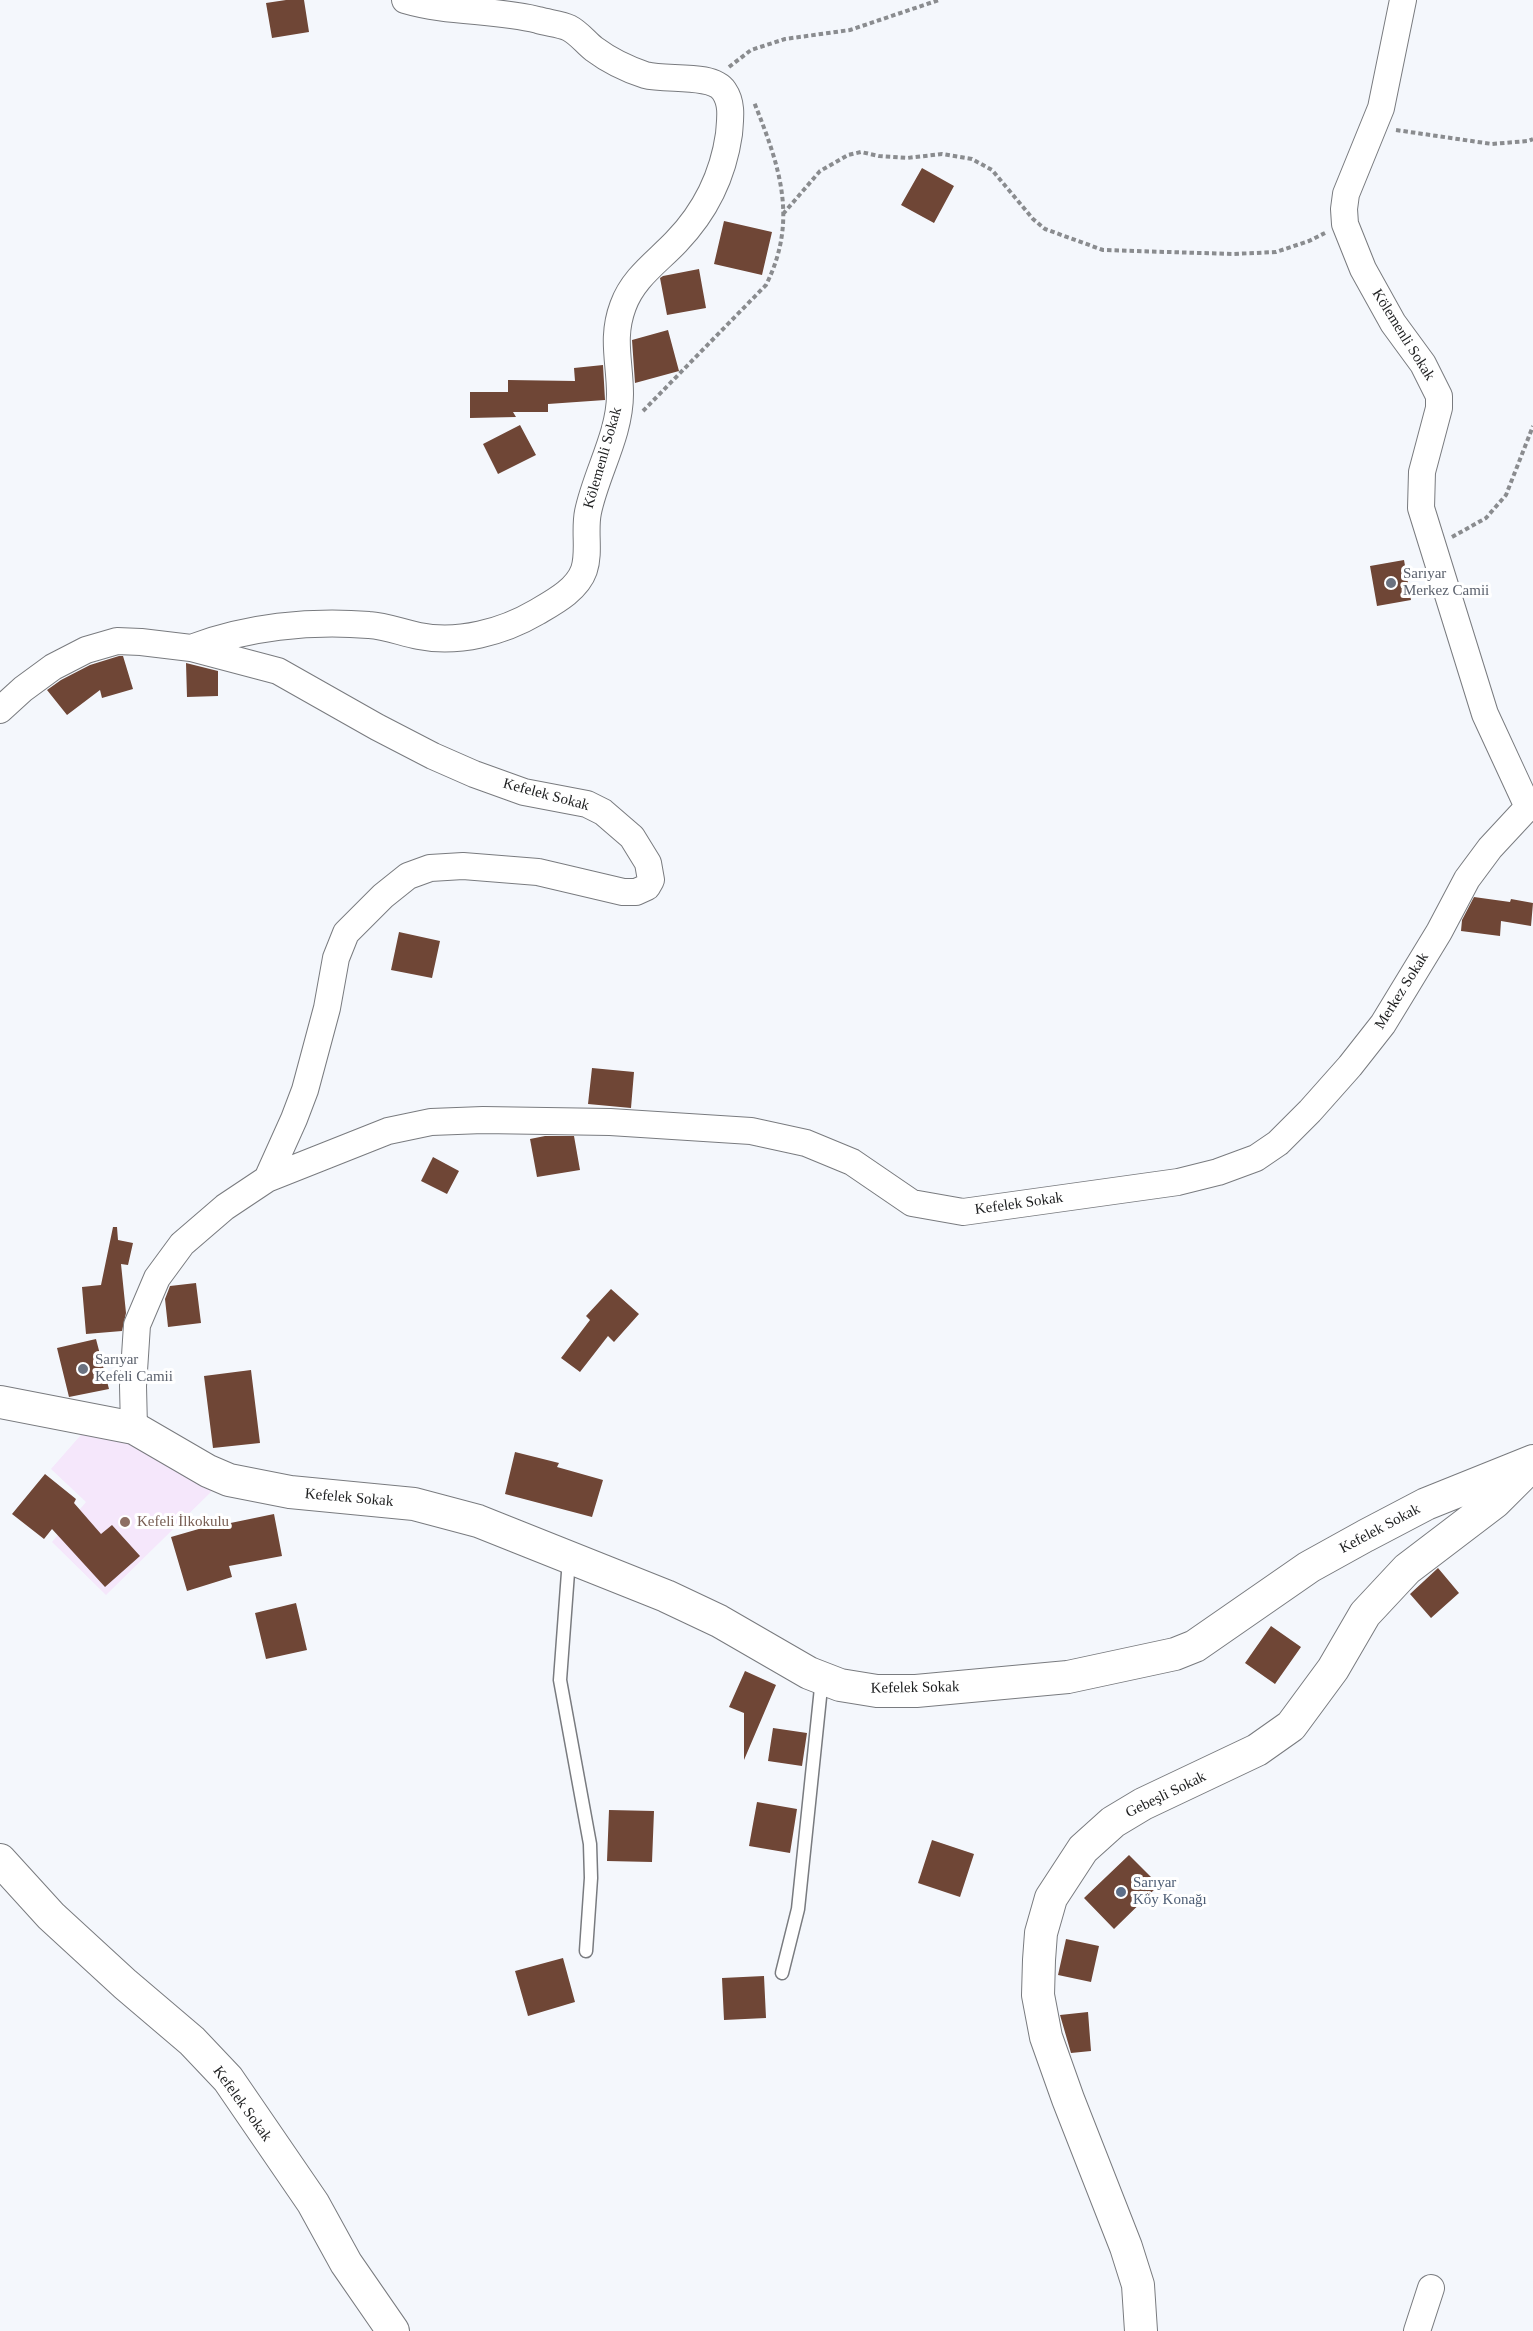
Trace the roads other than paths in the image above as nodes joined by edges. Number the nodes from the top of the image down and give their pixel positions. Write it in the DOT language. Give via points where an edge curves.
graph roads {
  1 [pos="405,0"];
  2 [pos="1403,0"];
  3 [pos="191,648"];
  4 [pos="0,710"];
  5 [pos="1528,807"];
  6 [pos="1256,1158"];
  7 [pos="267,1179"];
  8 [pos="0,1402"];
  9 [pos="134,1428"];
  10 [pos="1533,1463"];
  11 [pos="569,1558"];
  12 [pos="822,1678"];
  13 [pos="0,1860"];
  14 [pos="586,1951"];
  15 [pos="782,1973"];
  16 [pos="1431,2288"];
  17 [pos="393,2331"];
  18 [pos="1141,2331"];
  19 [pos="1417,2331"];
  1 -- 3 [label="street, Kölemenli Sokak" via="429,7 497,12 561,26 623,68 657,78 718,84 730,102 725,158 695,221 645,270 624,301 616,325 618,416 587,513 584,572 560,598 508,626 453,639 423,637 371,625 331,625 272,628"];
  2 -- 5 [label="street, Kölemenli Sokak" via="1382,108 1346,194 1345,224 1377,296 1423,364 1439,396 1422,472 1421,508 1485,714"];
  3 -- 4 [label="street, Kefelek Sokak" via="117,641 86,651 53,667"];
  3 -- 7 [label="street, Kefelek Sokak" via="278,671 377,727 474,774 524,792 587,804 603,812 632,837 648,863 651,880 636,892 623,892 537,872 463,866 430,868 400,882 346,933 336,958 305,1090"];
  5 -- 6 [label="street, Merkez Sokak" via="1467,879 1383,1024 1310,1111 1278,1143"];
  6 -- 7 [label="street, Kefelek Sokak" via="1178,1182 963,1212 912,1203 852,1162 806,1143 751,1131 610,1122 483,1120 431,1122 388,1131"];
  7 -- 9 [label="street, Kefelek Sokak" via="225,1207 182,1244 157,1278 137,1325"];
  8 -- 9 [label="street, Kefelek Sokak"];
  9 -- 11 [label="street, Kefelek Sokak" via="229,1480 290,1492 414,1504 455,1513"];
  10 -- 12 [label="street, Kefelek Sokak" via="1426,1504 1365,1536 1309,1567 1195,1646 1176,1654 1068,1677 926,1690 877,1691"];
  10 -- 18 [label="street, Gebeşli Sokak" via="1495,1502 1407,1569 1365,1614 1333,1669 1291,1726 1257,1750 1113,1822 1083,1849 1051,1898 1038,1960 1038,1995 1046,2037 1126,2247 1138,2285"];
  11 -- 12 [label="street, Kefelek Sokak" via="677,1601"];
  11 -- 14 [label="lane" via="560,1680 590,1844"];
  12 -- 15 [label="lane" via="798,1909"];
  13 -- 17 [label="street, Kefelek Sokak" via="51,1916 192,2041 228,2079 314,2203 346,2263"];
  16 -- 19 [label="street"];
}
